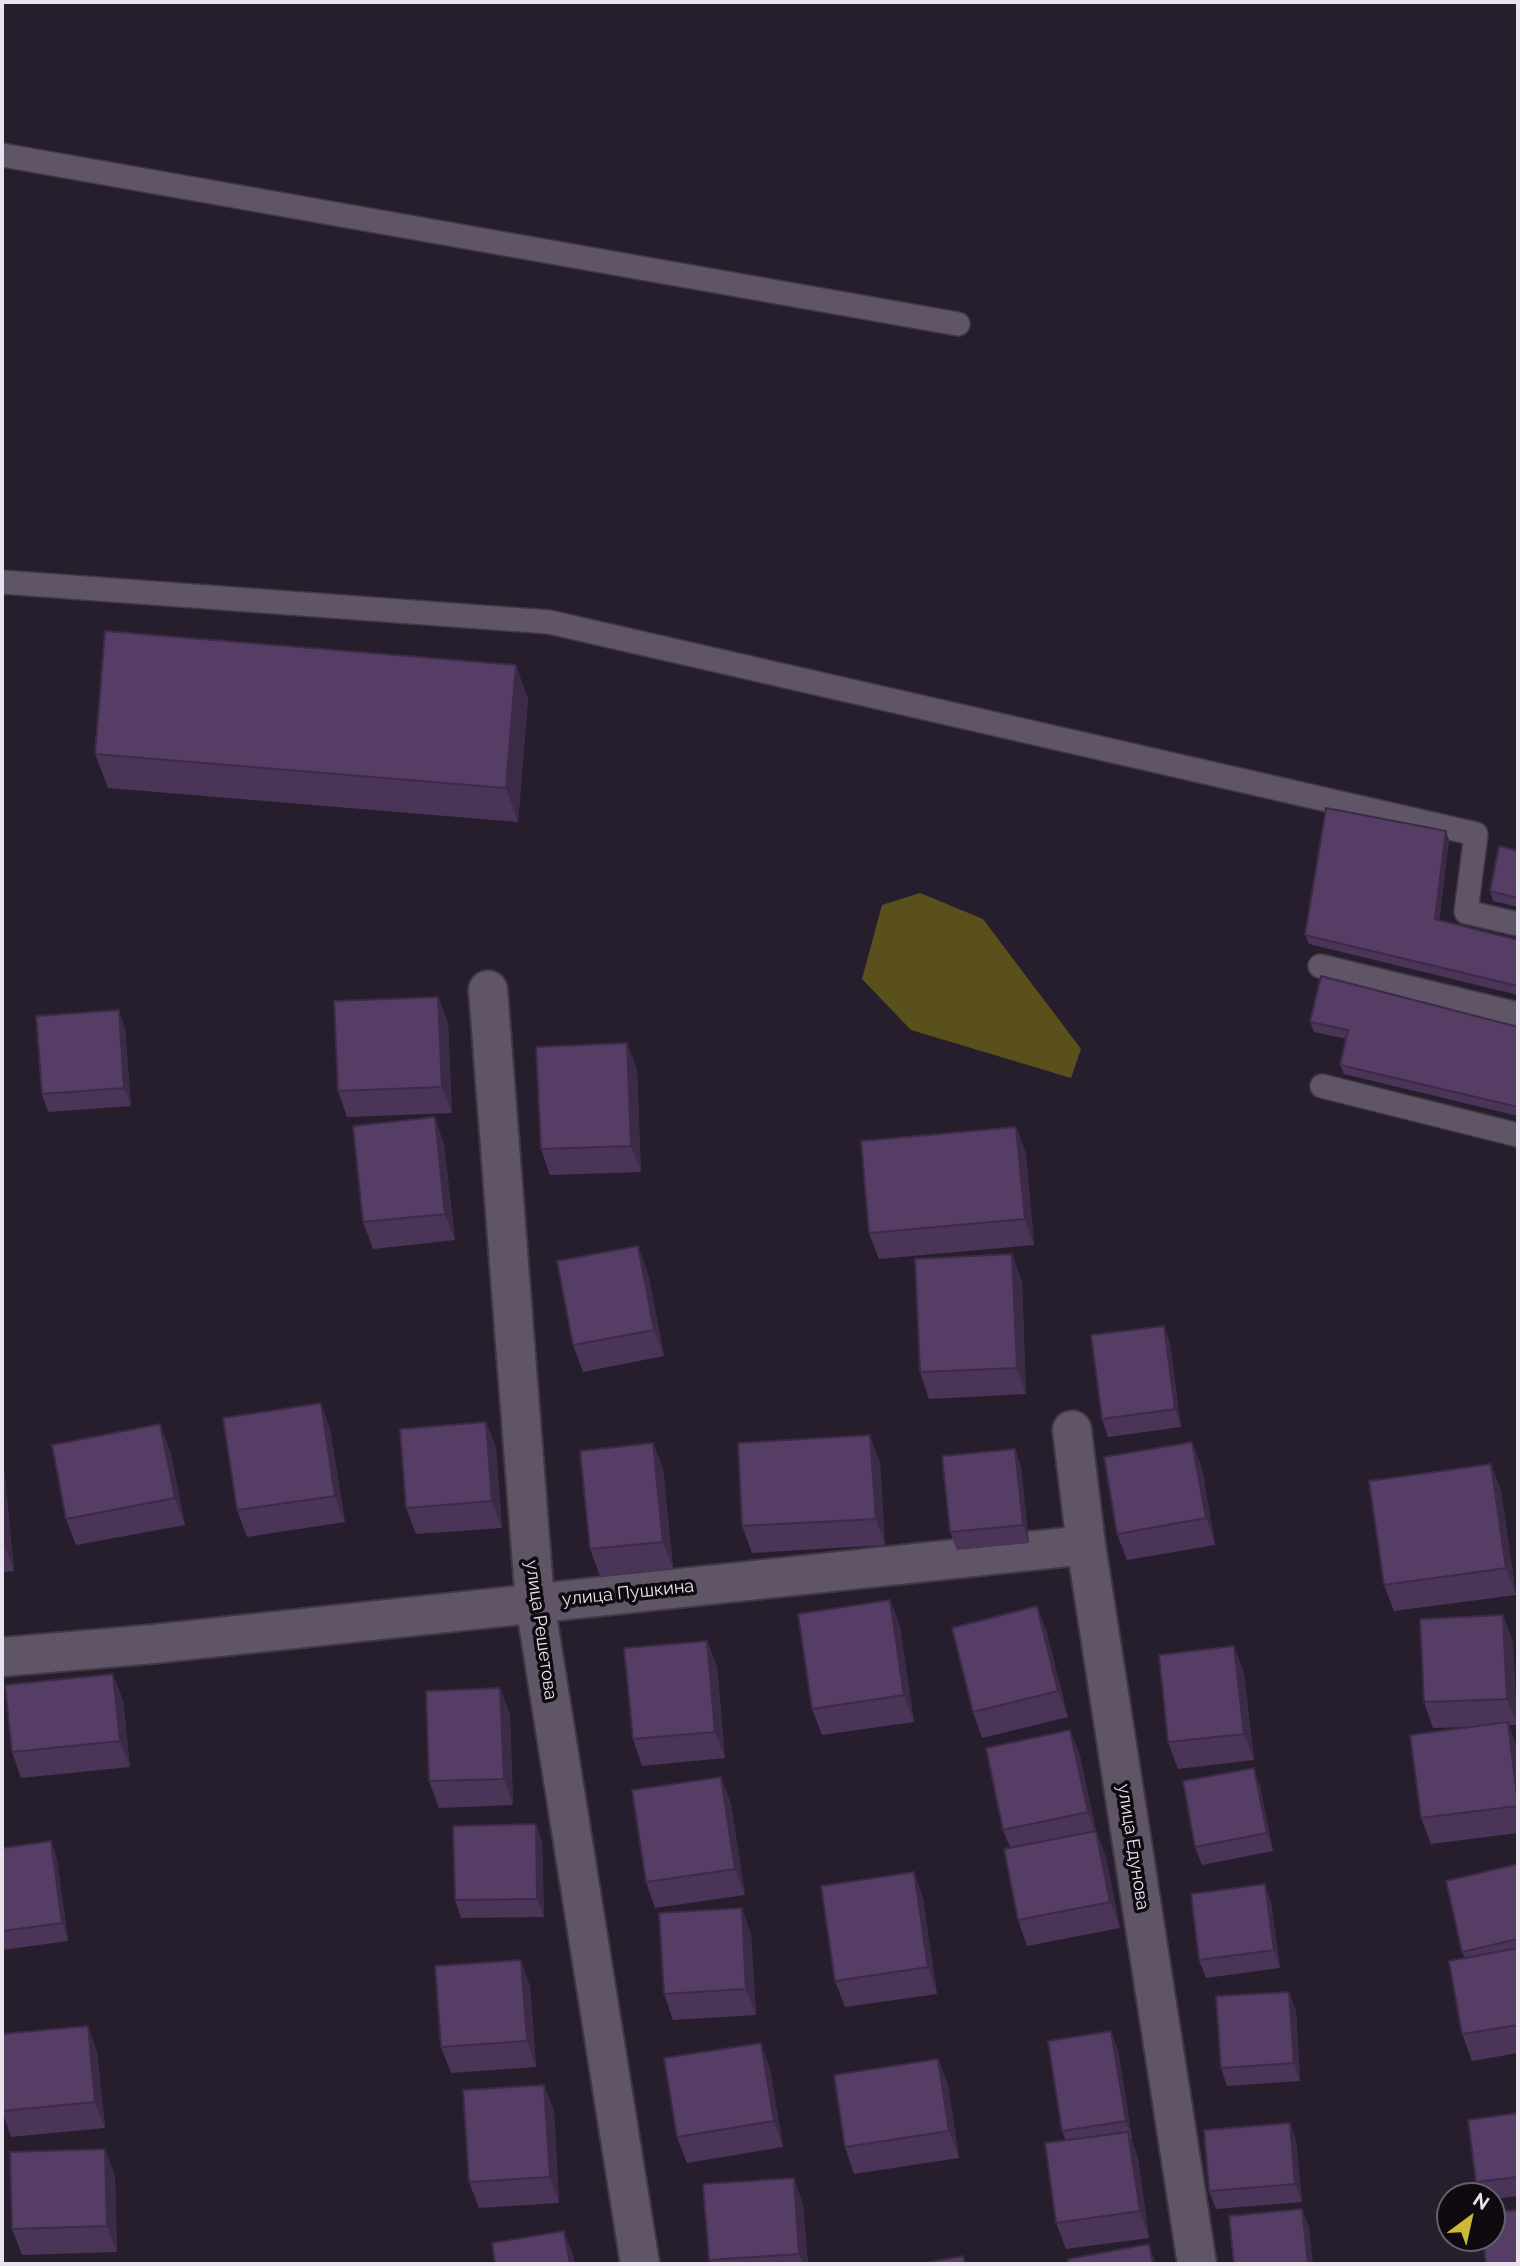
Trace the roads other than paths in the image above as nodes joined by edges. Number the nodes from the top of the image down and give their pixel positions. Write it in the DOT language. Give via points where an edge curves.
graph roads {
  1 [pos="2,155"];
  2 [pos="958,324"];
  3 [pos="2,582"];
  4 [pos="1518,924"];
  5 [pos="1320,966"];
  6 [pos="488,990"];
  7 [pos="1518,1014"];
  8 [pos="1322,1086"];
  9 [pos="1518,1135"];
  10 [pos="1072,1430"];
  11 [pos="1086,1545"];
  12 [pos="535,1603"];
  13 [pos="2,1657"];
  14 [pos="640,2264"];
  15 [pos="1197,2264"];
  1 -- 2 [label="lane"];
  3 -- 4 [label="lane" via="549,622 1476,835 1466,912"];
  5 -- 7 [label="lane"];
  6 -- 12 [label="street, улица Решетова"];
  8 -- 9 [label="lane"];
  10 -- 11 [label="street, улица Едунова"];
  11 -- 12 [label="street, улица Пушкина"];
  11 -- 15 [label="street, улица Едунова"];
  12 -- 13 [label="street, улица Пушкина"];
  12 -- 14 [label="street, улица Решетова"];
}
